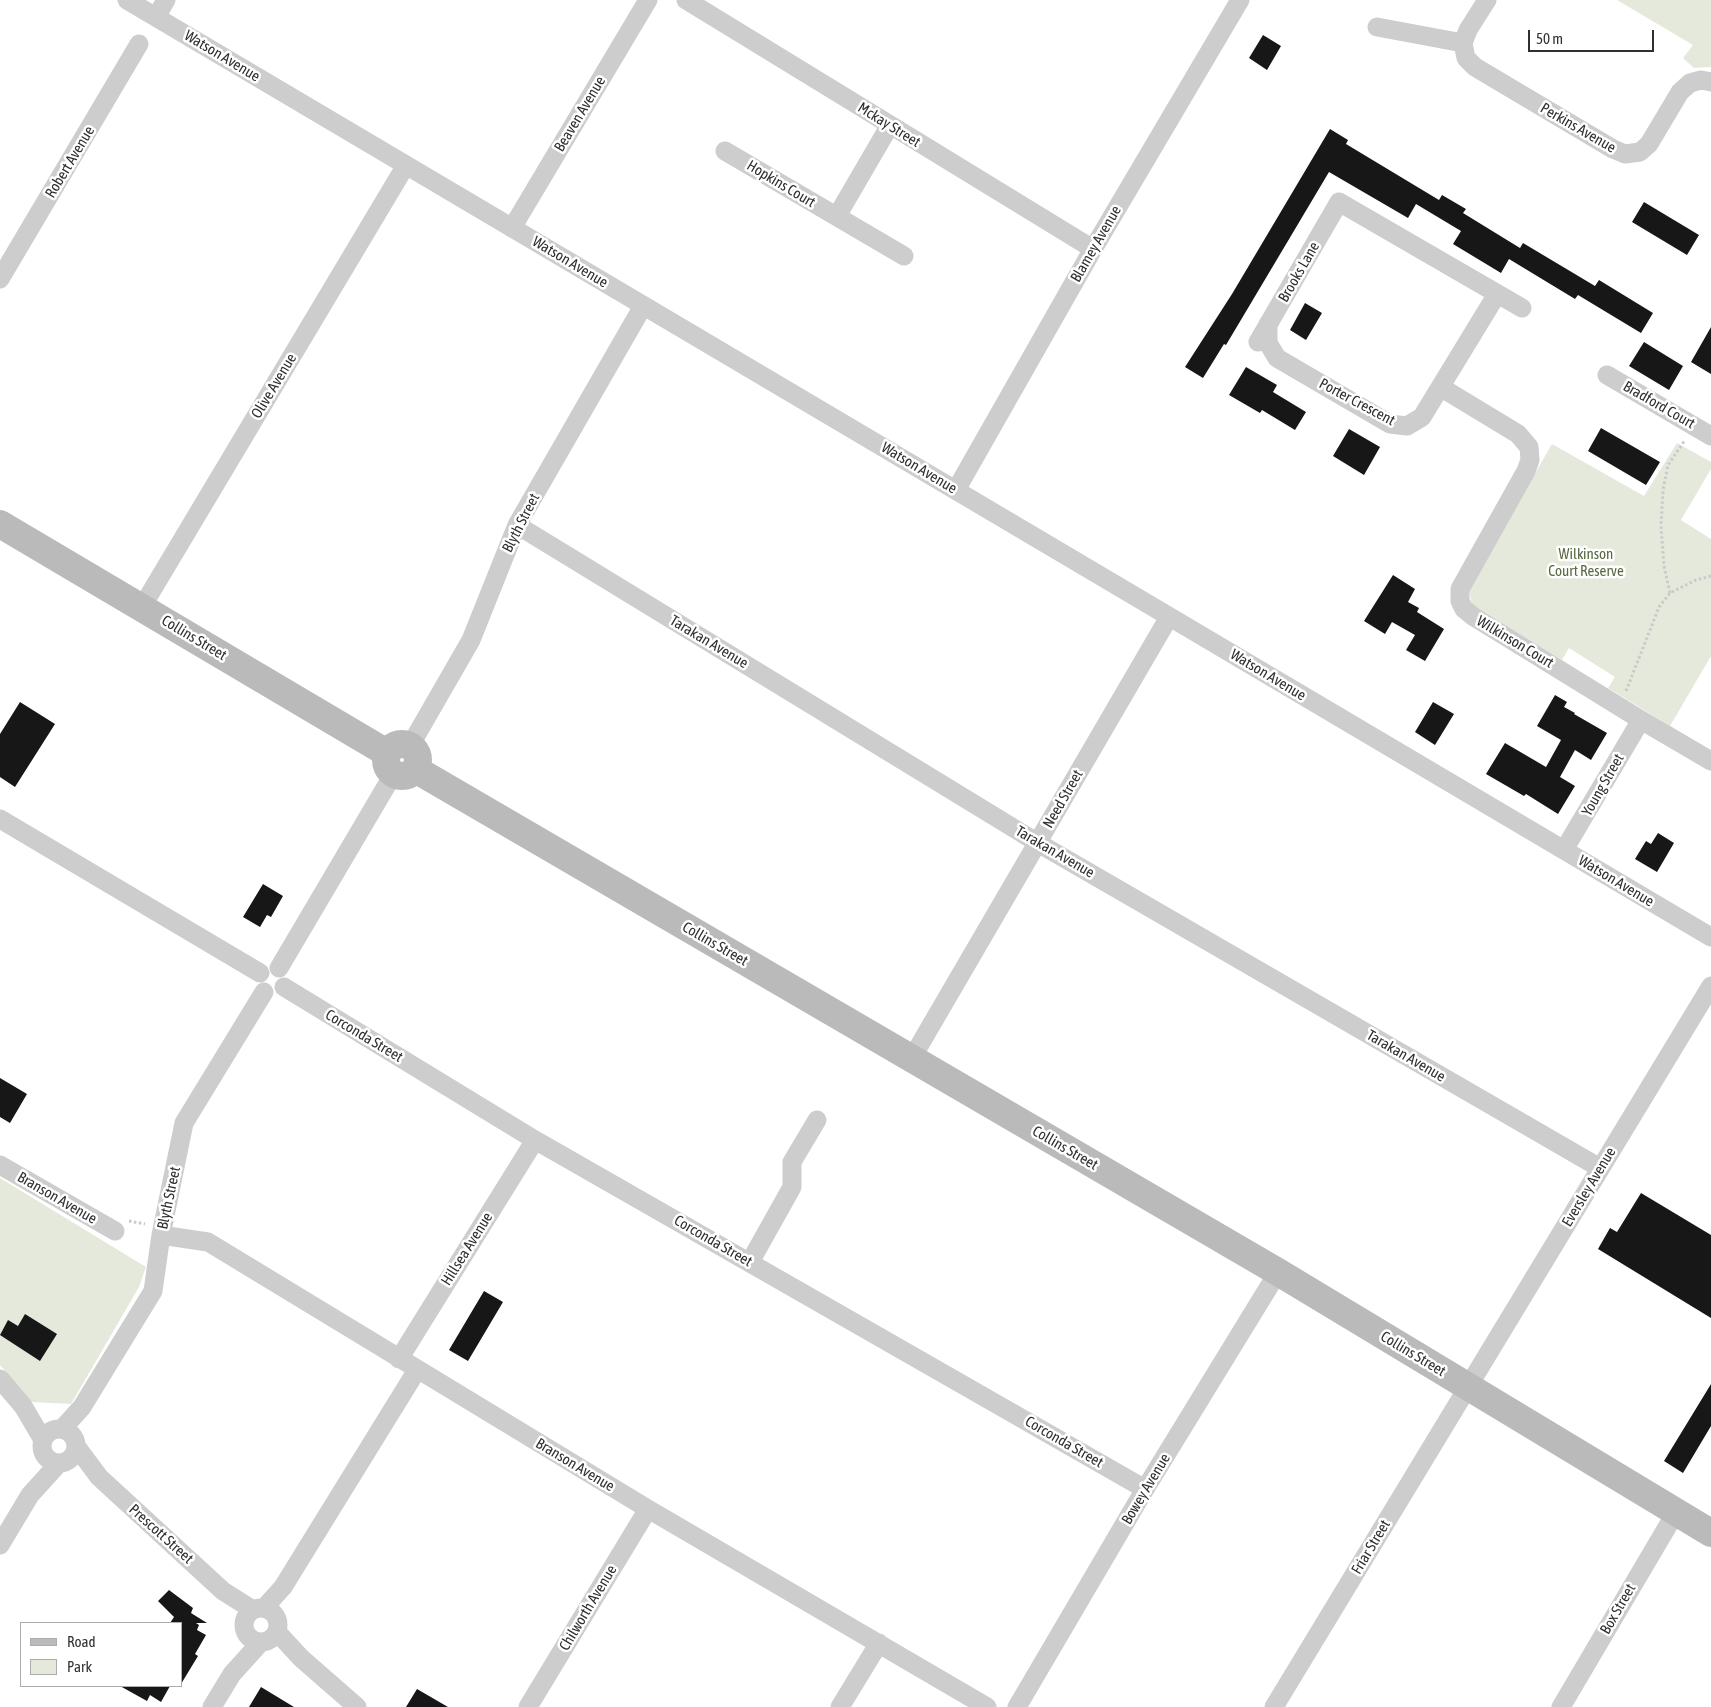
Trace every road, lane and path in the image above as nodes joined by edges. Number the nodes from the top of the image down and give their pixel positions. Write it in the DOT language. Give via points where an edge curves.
graph roads {
  1 [pos="127,0"];
  2 [pos="166,0"];
  3 [pos="648,0"];
  4 [pos="686,0"];
  5 [pos="1486,0"];
  6 [pos="1238,1"];
  7 [pos="156,17"];
  8 [pos="1377,27"];
  9 [pos="1463,43"];
  10 [pos="139,44"];
  11 [pos="1711,82"];
  12 [pos="890,125"];
  13 [pos="725,151"];
  14 [pos="406,165"];
  15 [pos="837,216"];
  16 [pos="512,228"];
  17 [pos="1092,249"];
  18 [pos="904,256"];
  19 [pos="0,279"];
  20 [pos="1498,294"];
  21 [pos="643,306"];
  22 [pos="1522,308"];
  23 [pos="1268,324"];
  24 [pos="1258,342"];
  25 [pos="1607,375"];
  26 [pos="1442,388"];
  27 [pos="1694,426"];
  28 [pos="1711,435"];
  29 [pos="956,490"];
  30 [pos="0,524"];
  31 [pos="517,525"];
  32 [pos="1711,576"];
  33 [pos="1670,593"];
  34 [pos="142,608"];
  35 [pos="1169,616"];
  36 [pos="1620,706"];
  37 [pos="1641,720"];
  38 [pos="401,760"];
  39 [pos="1711,761"];
  40 [pos="0,819"];
  41 [pos="1038,843"];
  42 [pos="1564,850"];
  43 [pos="1711,937"];
  44 [pos="279,968"];
  45 [pos="260,973"];
  46 [pos="1711,986"];
  47 [pos="284,987"];
  48 [pos="264,992"];
  49 [pos="912,1058"];
  50 [pos="818,1120"];
  51 [pos="535,1140"];
  52 [pos="0,1164"];
  53 [pos="1600,1168"];
  54 [pos="112,1229"];
  55 [pos="162,1232"];
  56 [pos="750,1262"];
  57 [pos="1278,1272"];
  58 [pos="399,1359"];
  59 [pos="417,1370"];
  60 [pos="0,1379"];
  61 [pos="1468,1386"];
  62 [pos="59,1444"];
  63 [pos="1145,1489"];
  64 [pos="648,1509"];
  65 [pos="1676,1512"];
  66 [pos="1711,1533"];
  67 [pos="0,1545"];
  68 [pos="261,1625"];
  69 [pos="879,1643"];
  70 [pos="212,1707"];
  71 [pos="357,1707"];
  72 [pos="528,1707"];
  73 [pos="840,1707"];
  74 [pos="987,1707"];
  75 [pos="1017,1707"];
  76 [pos="1274,1707"];
  77 [pos="1561,1707"];
  1 -- 7 [label="street, Watson Avenue"];
  2 -- 7 [label="street"];
  3 -- 16 [label="street, Beaven Avenue"];
  4 -- 12 [label="street, Mckay Street"];
  5 -- 9 [label="street"];
  6 -- 17 [label="street, Blamey Avenue"];
  7 -- 14 [label="street, Watson Avenue"];
  8 -- 9 [label="street"];
  9 -- 11 [label="street, Perkins Avenue" via="1466,58 1475,67 1625,154 1640,152 1649,144 1680,92 1690,83"];
  10 -- 19 [label="street, Robert Avenue"];
  12 -- 15 [label="street"];
  12 -- 17 [label="street, Mckay Street"];
  13 -- 15 [label="street, Hopkins Court"];
  14 -- 16 [label="street, Watson Avenue"];
  14 -- 34 [label="street, Olive Avenue"];
  15 -- 18 [label="street, Hopkins Court"];
  16 -- 21 [label="street, Watson Avenue"];
  17 -- 29 [label="street, Blamey Avenue"];
  20 -- 22 [label="street"];
  20 -- 23 [label="street, Brooks Lane" via="1339,202"];
  20 -- 26 [label="street, Porter Crescent"];
  21 -- 29 [label="street, Watson Avenue"];
  21 -- 31 [label="street, Blyth Street"];
  23 -- 24 [label="street, Brooks Lane"];
  23 -- 26 [label="street, Porter Crescent" via="1268,343 1277,358 1390,424 1407,426 1422,418"];
  25 -- 27 [label="street, Bradford Court"];
  26 -- 36 [label="street, Wilkinson Court" via="1518,434 1529,447 1530,460 1526,471 1460,589 1464,609"];
  27 -- 28 [label="street, Bradford Court"];
  27 -- 33 [label="path" via="1668,464 1663,490 1661,526"];
  29 -- 35 [label="street, Watson Avenue"];
  30 -- 34 [label="street, Collins Street"];
  31 -- 38 [label="street, Blyth Street" via="471,640"];
  31 -- 41 [label="street, Tarakan Avenue"];
  32 -- 33 [label="path"];
  33 -- 36 [label="path" via="1659,607"];
  34 -- 38 [label="street, Collins Street"];
  35 -- 41 [label="street, Need Street"];
  35 -- 42 [label="street, Watson Avenue"];
  36 -- 37 [label="street, Wilkinson Court"];
  37 -- 39 [label="street, Wilkinson Court"];
  37 -- 42 [label="street, Young Street"];
  38 -- 44 [label="street, Blyth Street"];
  38 -- 49 [label="street, Collins Street"];
  40 -- 45 [label="street"];
  41 -- 49 [label="street, Need Street"];
  41 -- 53 [label="street, Tarakan Avenue"];
  42 -- 43 [label="street, Watson Avenue"];
  44 -- 45 [label="street" via="266,967"];
  44 -- 47 [label="street" via="286,978"];
  45 -- 48 [label="street" via="258,983"];
  46 -- 53 [label="street, Eversley Avenue"];
  47 -- 48 [label="street" via="277,993"];
  47 -- 51 [label="street, Corconda Street"];
  48 -- 55 [label="street, Blyth Street" via="184,1123"];
  49 -- 57 [label="street, Collins Street"];
  50 -- 56 [label="street" via="792,1162 792,1187"];
  51 -- 56 [label="street, Corconda Street"];
  51 -- 58 [label="street, Hillsea Avenue"];
  52 -- 54 [label="street, Branson Avenue"];
  53 -- 61 [label="street, Eversley Avenue"];
  54 -- 55 [label="path" via="115,1218"];
  55 -- 58 [label="street, Branson Avenue" via="208,1242"];
  55 -- 62 [label="street, Blyth Street" via="153,1291"];
  56 -- 63 [label="street, Corconda Street"];
  57 -- 61 [label="street, Collins Street"];
  57 -- 63 [label="street, Bowey Avenue"];
  58 -- 59 [label="street, Branson Avenue"];
  59 -- 64 [label="street, Branson Avenue"];
  59 -- 68 [label="street"];
  60 -- 62 [label="street, Prescott Street"];
  61 -- 65 [label="street, Collins Street"];
  61 -- 76 [label="street, Friar Street"];
  62 -- 67 [label="street, Blyth Street"];
  62 -- 68 [label="street, Prescott Street"];
  63 -- 75 [label="street, Bowey Avenue"];
  64 -- 69 [label="street, Branson Avenue"];
  64 -- 72 [label="street, Chilworth Avenue"];
  65 -- 66 [label="street, Collins Street"];
  65 -- 77 [label="street, Box Street"];
  68 -- 70 [label="street"];
  68 -- 71 [label="street, Prescott Street"];
  69 -- 73 [label="street"];
  69 -- 74 [label="street, Branson Avenue"];
}
